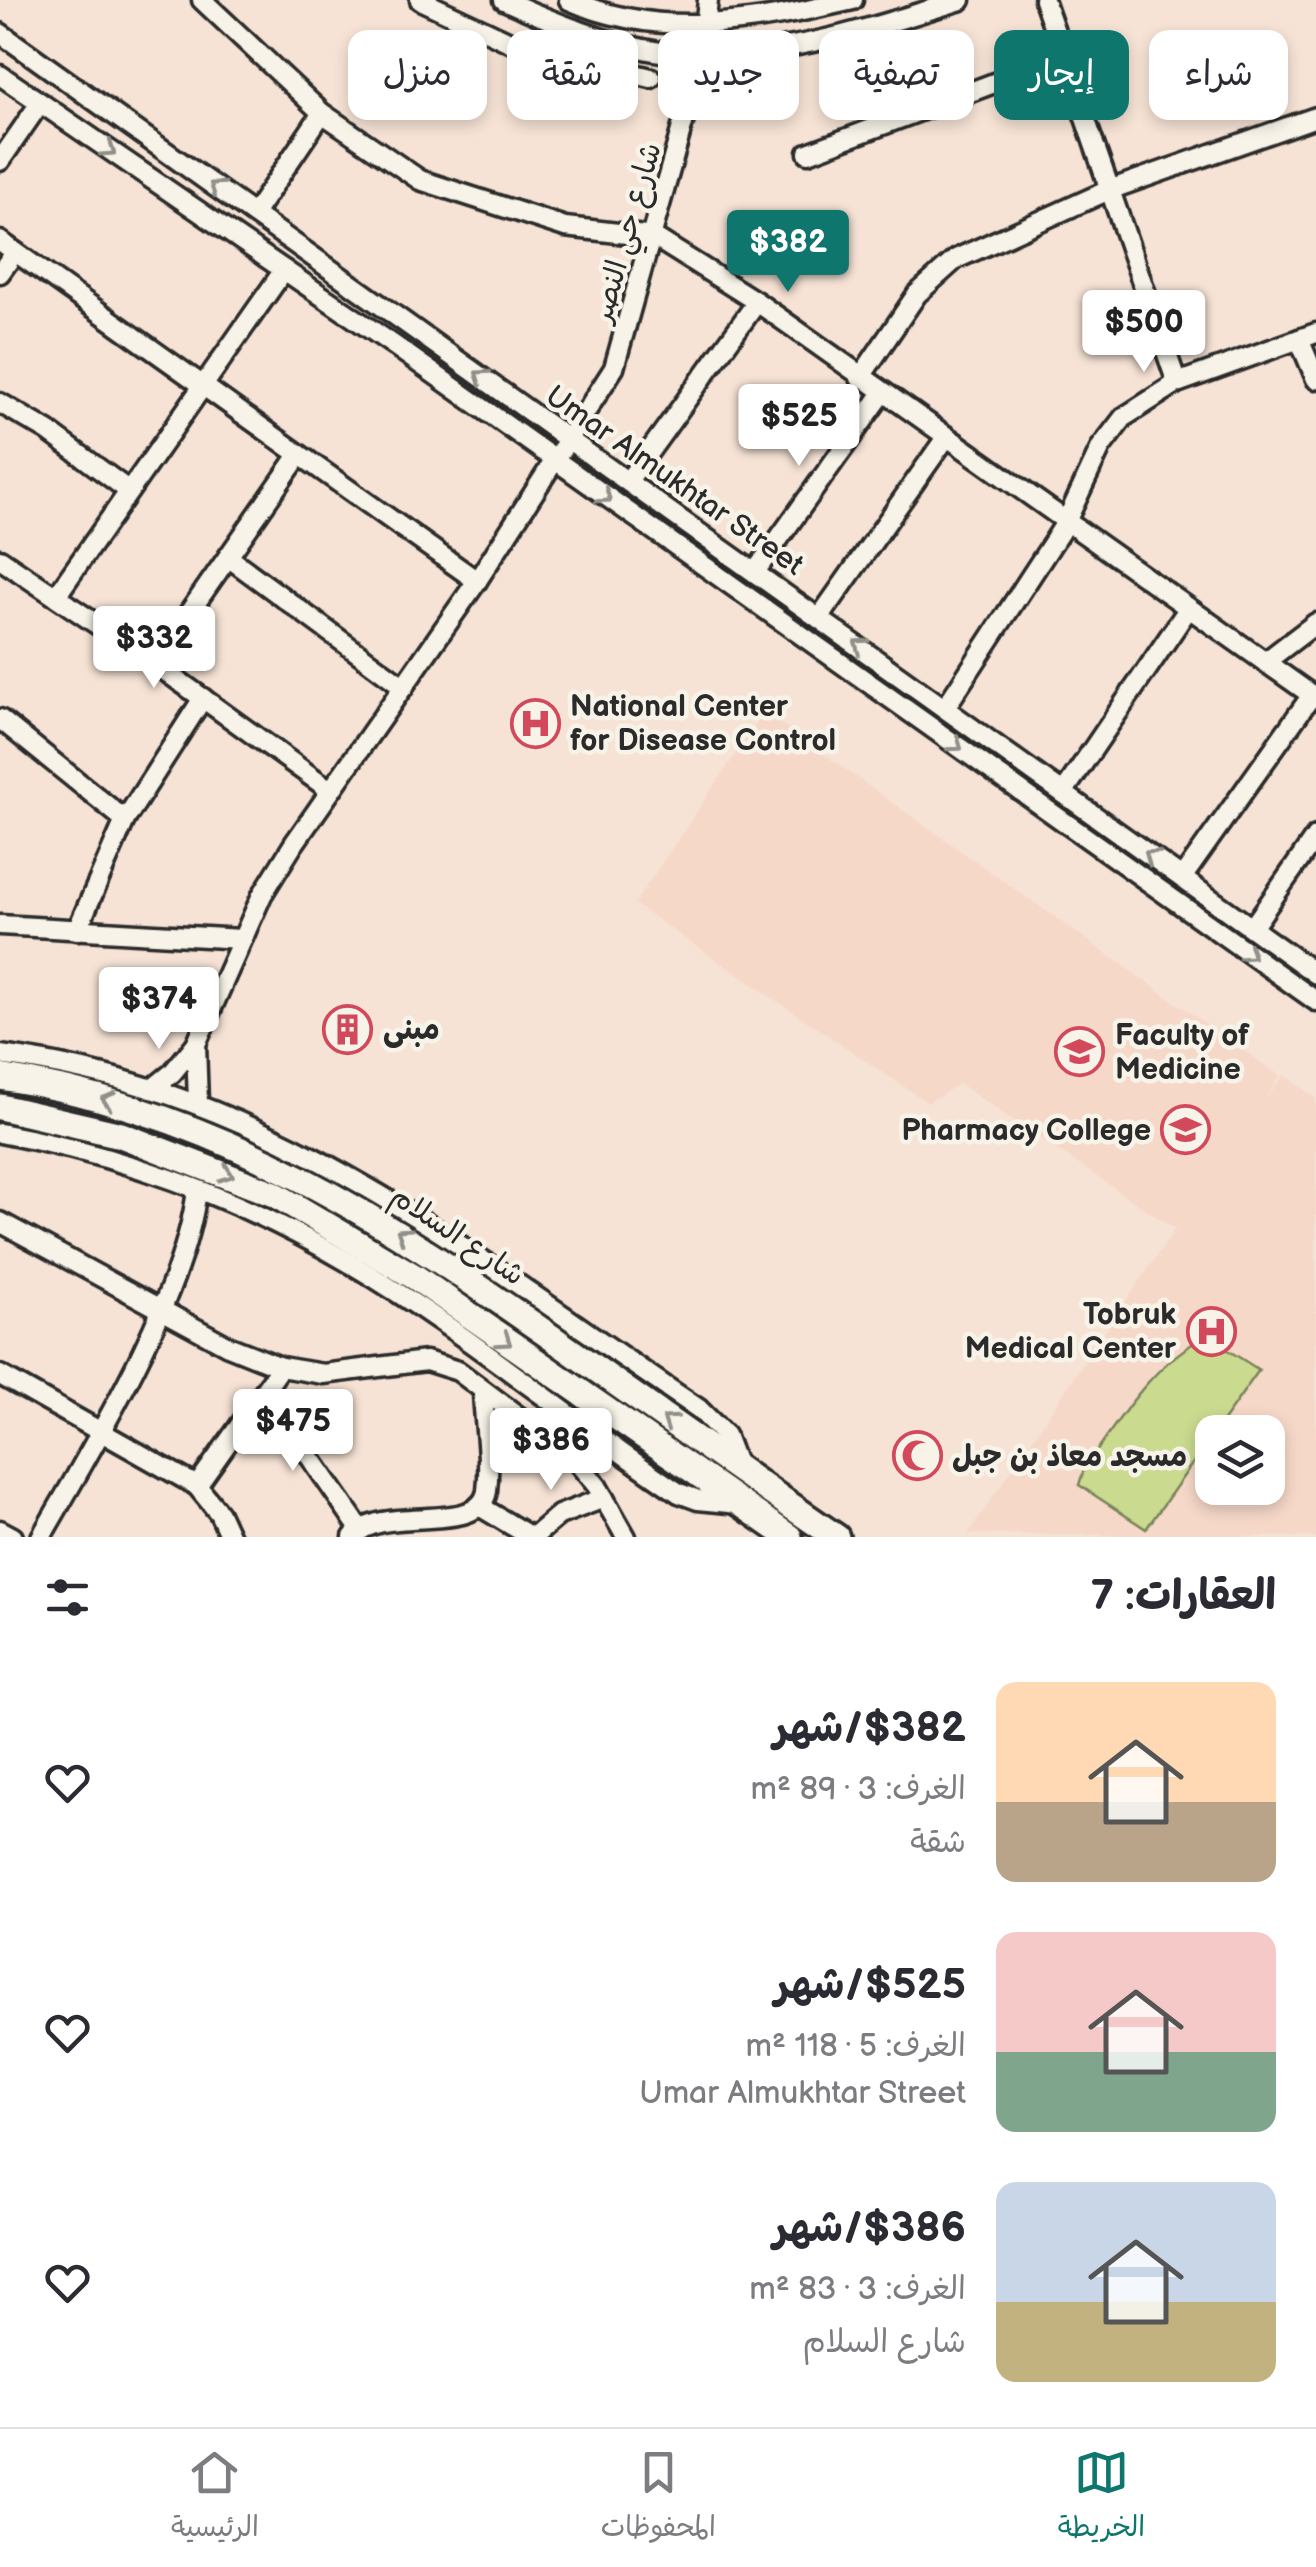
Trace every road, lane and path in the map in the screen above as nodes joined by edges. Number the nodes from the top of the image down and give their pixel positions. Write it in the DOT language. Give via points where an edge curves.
graph roads {
  1 [pos="202,0"];
  2 [pos="420,0"];
  3 [pos="504,0"];
  4 [pos="568,0"];
  5 [pos="708,0"];
  6 [pos="853,0"];
  7 [pos="961,0"];
  8 [pos="1044,0"];
  9 [pos="706,26"];
  10 [pos="705,30"];
  11 [pos="1054,30"];
  12 [pos="0,34"];
  13 [pos="799,42"];
  14 [pos="658,50"];
  15 [pos="0,75"];
  16 [pos="651,78"];
  17 [pos="994,83"];
  18 [pos="40,103"];
  19 [pos="322,113"];
  20 [pos="1316,117"];
  21 [pos="685,120"];
  22 [pos="1085,120"];
  23 [pos="808,153"];
  24 [pos="0,161"];
  25 [pos="1109,190"];
  26 [pos="254,214"];
  27 [pos="654,237"];
  28 [pos="7,246"];
  29 [pos="284,270"];
  30 [pos="0,273"];
  31 [pos="757,302"];
  32 [pos="409,325"];
  33 [pos="1308,336"];
  34 [pos="395,346"];
  35 [pos="860,378"];
  36 [pos="1316,379"];
  37 [pos="1177,383"];
  38 [pos="201,386"];
  39 [pos="882,394"];
  40 [pos="0,403"];
  41 [pos="945,439"];
  42 [pos="571,440"];
  43 [pos="299,455"];
  44 [pos="555,463"];
  45 [pos="628,481"];
  46 [pos="129,491"];
  47 [pos="1065,524"];
  48 [pos="228,557"];
  49 [pos="0,559"];
  50 [pos="755,572"];
  51 [pos="476,581"];
  52 [pos="56,596"];
  53 [pos="1188,609"];
  54 [pos="820,617"];
  55 [pos="1316,623"];
  56 [pos="154,662"];
  57 [pos="1265,662"];
  58 [pos="901,675"];
  59 [pos="404,687"];
  60 [pos="887,694"];
  61 [pos="1314,696"];
  62 [pos="204,698"];
  63 [pos="945,708"];
  64 [pos="0,719"];
  65 [pos="330,790"];
  66 [pos="1063,793"];
  67 [pos="126,820"];
  68 [pos="1316,836"];
  69 [pos="1182,878"];
  70 [pos="0,926"];
  71 [pos="1252,928"];
  72 [pos="77,930"];
  73 [pos="241,940"];
  74 [pos="1316,974"];
  75 [pos="1316,1001"];
  76 [pos="196,1044"];
  77 [pos="0,1055"];
  78 [pos="0,1077"];
  79 [pos="152,1089"];
  80 [pos="198,1102"];
  81 [pos="0,1107"];
  82 [pos="0,1132"];
  83 [pos="197,1190"];
  84 [pos="0,1222"];
  85 [pos="160,1306"];
  86 [pos="281,1367"];
  87 [pos="0,1375"];
  88 [pos="483,1390"];
  89 [pos="265,1392"];
  90 [pos="102,1430"];
  91 [pos="738,1469"];
  92 [pos="197,1486"];
  93 [pos="604,1498"];
  94 [pos="739,1504"];
  95 [pos="480,1508"];
  96 [pos="0,1530"];
  97 [pos="356,1533"];
  98 [pos="13,1537"];
  99 [pos="40,1537"];
  100 [pos="230,1537"];
  101 [pos="532,1537"];
  102 [pos="626,1537"];
  103 [pos="789,1537"];
  104 [pos="835,1537"];
  1 -- 19 [label="street"];
  2 -- 16 [label="street" via="516,45"];
  3 -- 14 [label="street" via="586,33"];
  4 -- 9 [label="street" via="643,22"];
  5 -- 9 [label="street, شارع حي النصر"];
  6 -- 9 [label="street"];
  7 -- 13 [label="street"];
  8 -- 11 [label="street"];
  9 -- 10 [label="street, شارع حي النصر"];
  26 -- 12 [label="street, Umar Almukhtar Street, one-way"];
  15 -- 18 [label="street, Umar Almukhtar Street"];
  17 -- 23 [label="street"];
  18 -- 24 [label="street"];
  18 -- 29 [label="street, Umar Almukhtar Street, one-way"];
  19 -- 26 [label="street"];
  19 -- 27 [label="street" via="420,180 472,200 565,227"];
  20 -- 25 [label="street"];
  21 -- 27 [label="street, شارع حي النصر"];
  22 -- 25 [label="street"];
  25 -- 35 [label="street" via="956,259 918,294"];
  25 -- 37 [label="street"];
  26 -- 32 [label="street, Umar Almukhtar Street"];
  27 -- 31 [label="street"];
  27 -- 42 [label="street, شارع حي النصر" via="614,368"];
  28 -- 30 [label="street"];
  28 -- 38 [label="street"];
  29 -- 34 [label="street, Umar Almukhtar Street"];
  29 -- 38 [label="street"];
  31 -- 35 [label="street"];
  31 -- 45 [label="street"];
  32 -- 34 [label="street"];
  42 -- 32 [label="street, Umar Almukhtar Street, one-way"];
  33 -- 36 [label="street"];
  33 -- 37 [label="street"];
  34 -- 44 [label="street, Umar Almukhtar Street"];
  35 -- 39 [label="street"];
  37 -- 47 [label="street" via="1124,416 1101,447"];
  38 -- 43 [label="street"];
  38 -- 46 [label="street"];
  39 -- 41 [label="street"];
  39 -- 50 [label="street"];
  40 -- 46 [label="street"];
  41 -- 47 [label="street"];
  41 -- 54 [label="street"];
  42 -- 44 [label="street, شارع حي النصر"];
  42 -- 45 [label="street, Umar Almukhtar Street"];
  43 -- 48 [label="street"];
  43 -- 51 [label="street"];
  44 -- 51 [label="street, شارع حي النصر"];
  44 -- 60 [label="street, Umar Almukhtar Street, one-way"];
  45 -- 50 [label="street, Umar Almukhtar Street"];
  46 -- 52 [label="street"];
  47 -- 53 [label="street"];
  47 -- 63 [label="street"];
  48 -- 56 [label="street"];
  48 -- 59 [label="street"];
  49 -- 52 [label="street"];
  50 -- 54 [label="street, Umar Almukhtar Street"];
  51 -- 59 [label="street, شارع حي النصر"];
  52 -- 56 [label="street"];
  53 -- 57 [label="street"];
  53 -- 66 [label="street"];
  58 -- 54 [label="street, Umar Almukhtar Street, one-way"];
  55 -- 57 [label="street"];
  56 -- 62 [label="street"];
  57 -- 61 [label="street"];
  58 -- 60 [label="street"];
  58 -- 63 [label="street, Umar Almukhtar Street"];
  59 -- 65 [label="street, شارع حي النصر"];
  60 -- 75 [label="street, Umar Almukhtar Street, one-way"];
  61 -- 69 [label="street"];
  62 -- 65 [label="street"];
  62 -- 67 [label="street"];
  63 -- 66 [label="street, Umar Almukhtar Street"];
  64 -- 67 [label="street"];
  65 -- 73 [label="street, شارع حي النصر"];
  69 -- 66 [label="street, Umar Almukhtar Street, one-way"];
  67 -- 72 [label="street"];
  68 -- 71 [label="street"];
  69 -- 71 [label="street, Umar Almukhtar Street"];
  70 -- 72 [label="street"];
  71 -- 74 [label="street, Umar Almukhtar Street"];
  72 -- 73 [label="street"];
  73 -- 76 [label="street, شارع حي النصر"];
  76 -- 79 [label="street"];
  76 -- 80 [label="street"];
  77 -- 79 [label="street"];
  91 -- 78 [label="highway, شارع السلام, one-way" via="436,1256 333,1192 157,1116"];
  79 -- 80 [label="street"];
  80 -- 91 [label="street" via="308,1151 454,1241 709,1416"];
  81 -- 94 [label="highway, شارع السلام, one-way" via="121,1134 274,1194 415,1278"];
  82 -- 83 [label="street" via="116,1160"];
  83 -- 85 [label="street" via="191,1230"];
  83 -- 94 [label="street" via="258,1214 390,1289 679,1493"];
  84 -- 85 [label="street"];
  85 -- 86 [label="street" via="228,1346"];
  85 -- 90 [label="street"];
  86 -- 88 [label="street" via="323,1374 435,1362"];
  86 -- 89 [label="street"];
  87 -- 90 [label="street"];
  88 -- 93 [label="street" via="574,1458"];
  88 -- 95 [label="street" via="487,1491"];
  89 -- 92 [label="street"];
  89 -- 97 [label="street"];
  90 -- 92 [label="street"];
  90 -- 99 [label="street"];
  91 -- 104 [label="highway, شارع السلام"];
  92 -- 100 [label="street"];
  93 -- 101 [label="street" via="559,1515"];
  93 -- 102 [label="street"];
  94 -- 103 [label="highway, شارع السلام"];
  95 -- 97 [label="street" via="458,1522 386,1524"];
  95 -- 101 [label="street"];
  96 -- 98 [label="street"];
}
